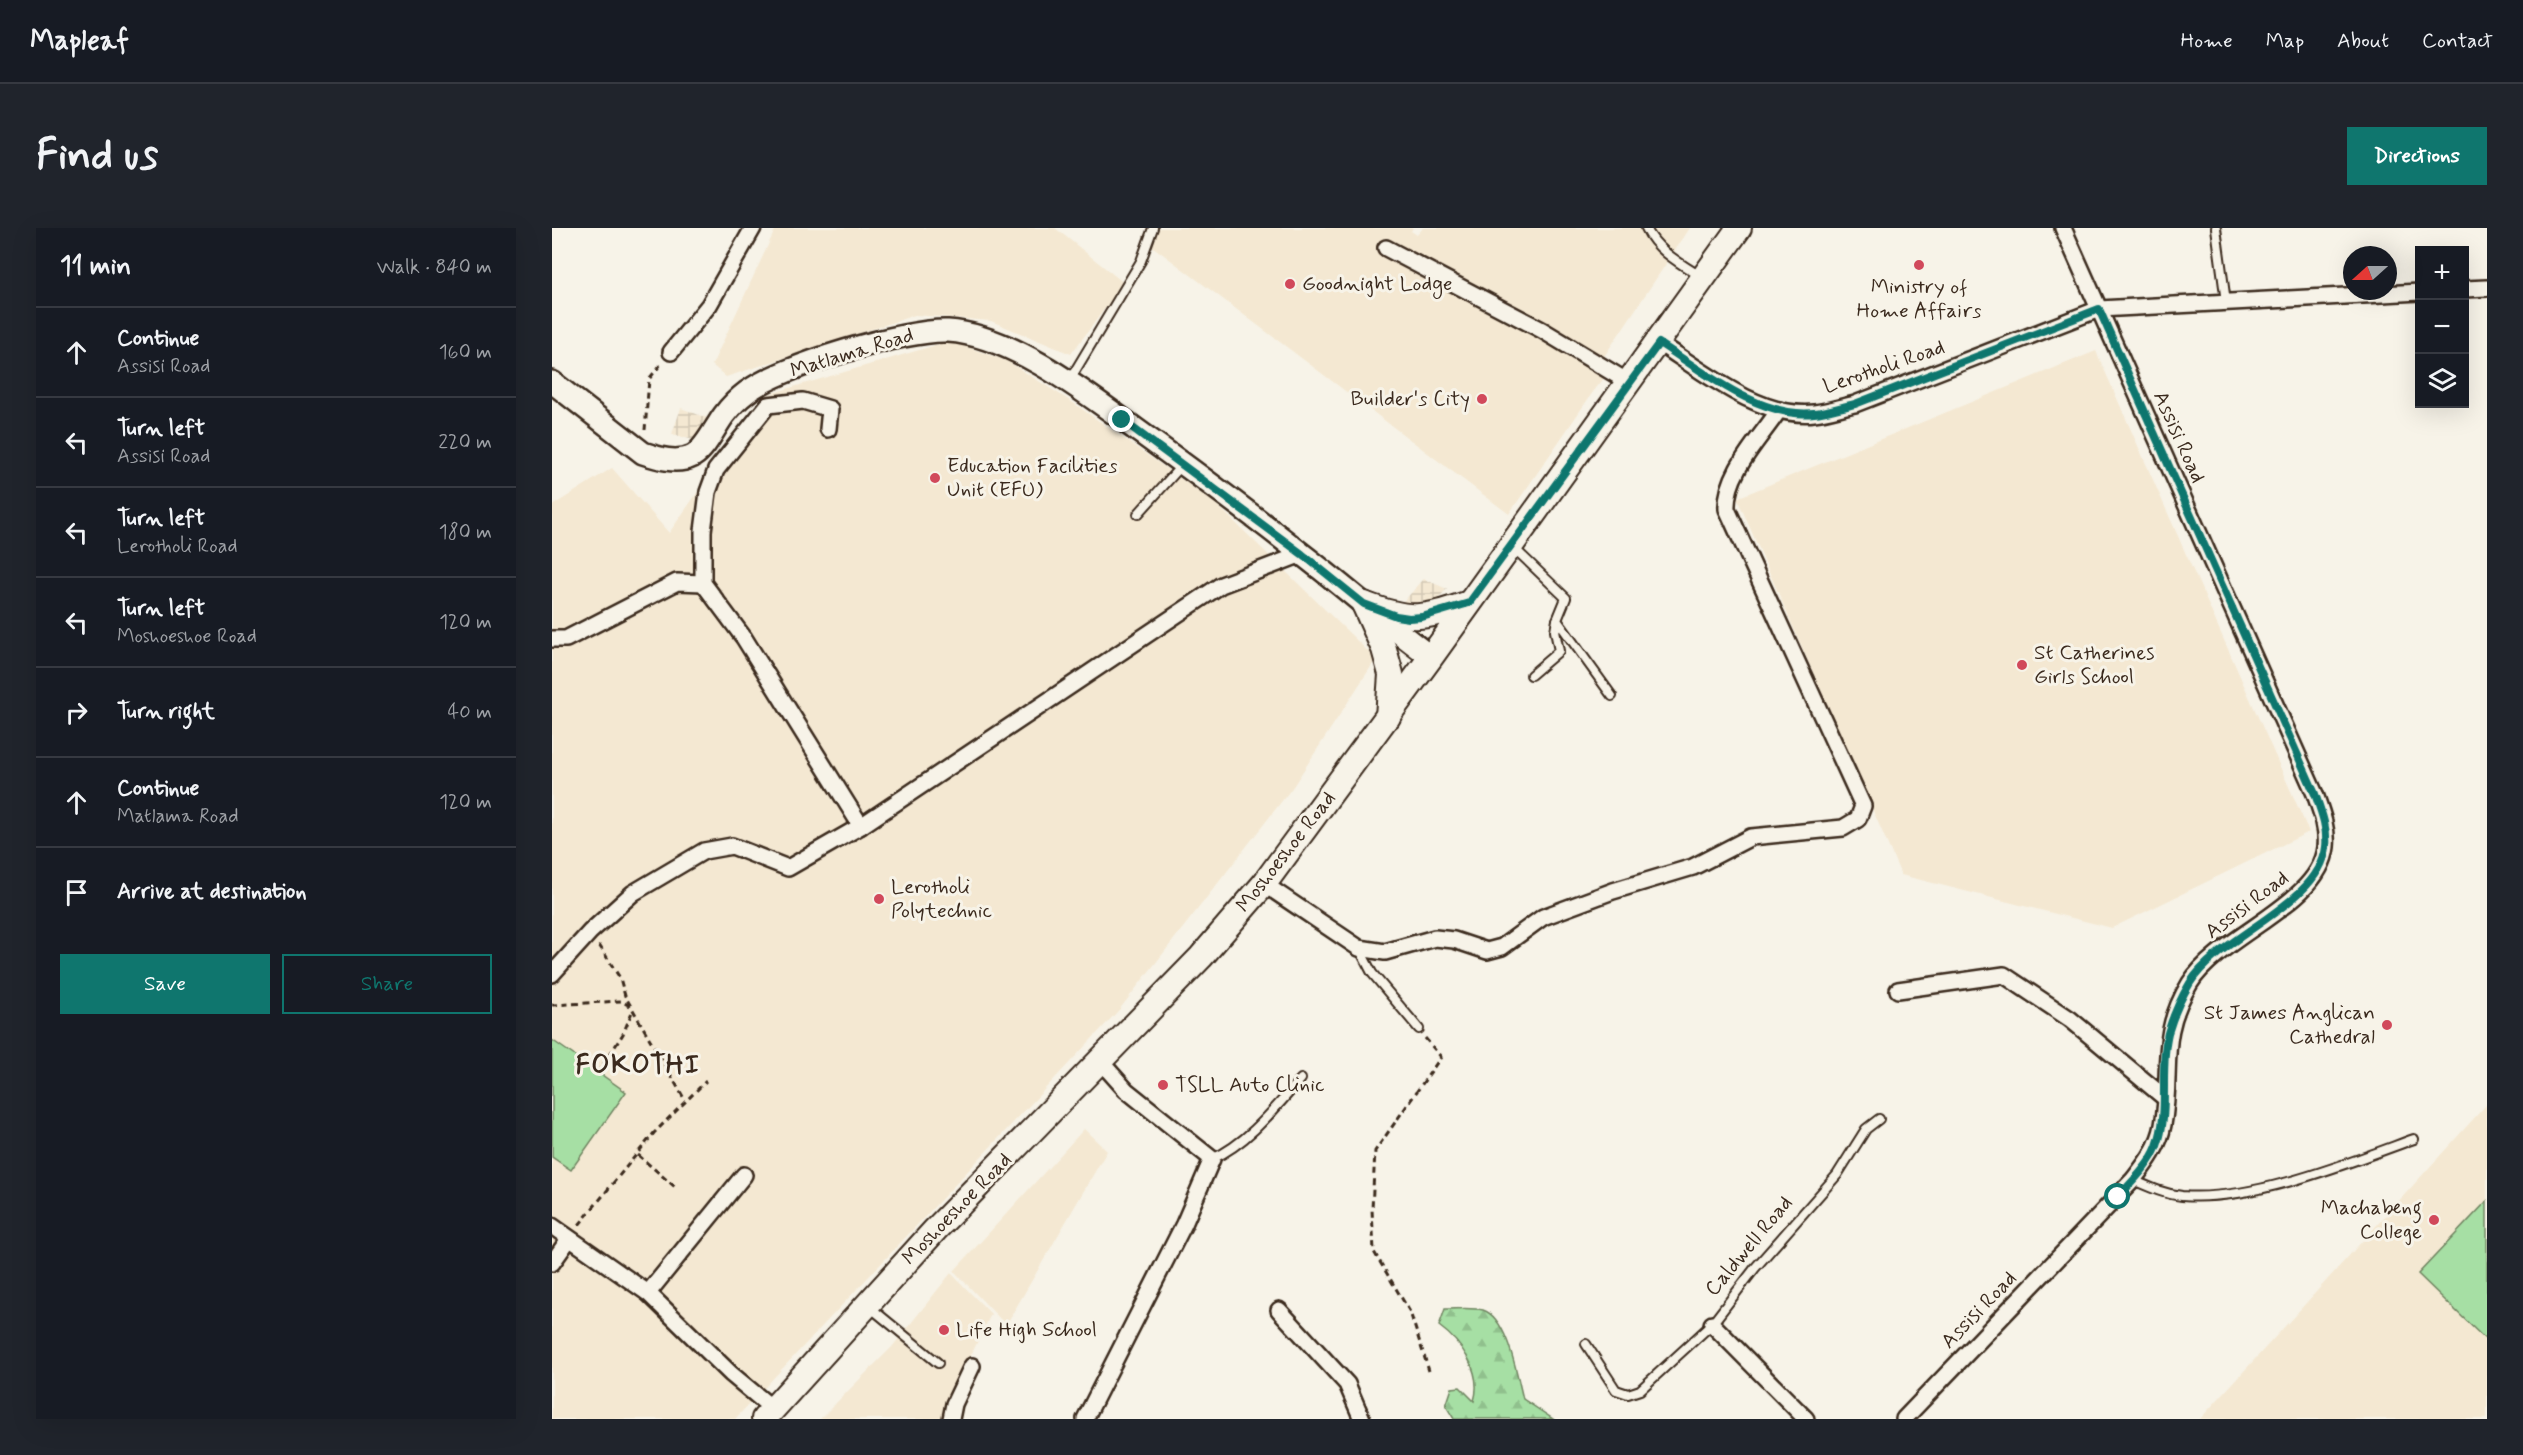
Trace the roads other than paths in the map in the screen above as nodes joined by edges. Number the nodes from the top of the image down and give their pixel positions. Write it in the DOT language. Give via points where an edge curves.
graph roads {
  1 [pos="753,228"];
  2 [pos="1153,228"];
  3 [pos="1647,228"];
  4 [pos="1739,228"];
  5 [pos="2062,228"];
  6 [pos="2216,228"];
  7 [pos="1386,248"];
  8 [pos="1704,279"];
  9 [pos="2487,288"];
  10 [pos="2469,289"];
  11 [pos="2415,292"];
  12 [pos="2226,303"];
  13 [pos="2099,309"];
  14 [pos="1659,343"];
  15 [pos="671,352"];
  16 [pos="552,382"];
  17 [pos="1068,382"];
  18 [pos="1628,382"];
  19 [pos="1779,410"];
  20 [pos="828,429"];
  21 [pos="1183,464"];
  22 [pos="1138,514"];
  23 [pos="1511,545"];
  24 [pos="1302,554"];
  25 [pos="704,583"];
  26 [pos="1469,603"];
  27 [pos="1364,604"];
  28 [pos="1557,620"];
  29 [pos="552,639"];
  30 [pos="1431,657"];
  31 [pos="1531,675"];
  32 [pos="1612,696"];
  33 [pos="1388,717"];
  34 [pos="861,826"];
  35 [pos="1263,884"];
  36 [pos="1359,948"];
  37 [pos="552,974"];
  38 [pos="1898,990"];
  39 [pos="1419,1029"];
  40 [pos="1101,1062"];
  41 [pos="1301,1079"];
  42 [pos="2165,1098"];
  43 [pos="1879,1119"];
  44 [pos="2414,1139"];
  45 [pos="1212,1159"];
  46 [pos="744,1174"];
  47 [pos="2133,1180"];
  48 [pos="552,1226"];
  49 [pos="569,1239"];
  50 [pos="552,1263"];
  51 [pos="648,1293"];
  52 [pos="867,1305"];
  53 [pos="1279,1310"];
  54 [pos="1712,1324"];
  55 [pos="1586,1344"];
  56 [pos="938,1363"];
  57 [pos="972,1366"];
  58 [pos="768,1414"];
  59 [pos="951,1419"];
  60 [pos="1085,1419"];
  61 [pos="1362,1419"];
  62 [pos="1806,1419"];
  63 [pos="1904,1419"];
  1 -- 15 [label="street" via="709,305"];
  2 -- 17 [label="lane" via="1141,261"];
  3 -- 8 [label="lane" via="1674,260"];
  4 -- 8 [label="main road, Moshoeshoe Road"];
  5 -- 13 [label="street, Assisi Road"];
  6 -- 12 [label="lane"];
  7 -- 18 [label="street" via="1542,330"];
  8 -- 14 [label="main road, Moshoeshoe Road"];
  9 -- 10 [label="street"];
  11 -- 12 [label="street, Lerotholi Road"];
  12 -- 13 [label="street, Lerotholi Road"];
  13 -- 19 [label="street, Lerotholi Road" via="1855,404 1812,414"];
  13 -- 42 [label="street, Assisi Road" via="2315,794 2325,830 2326,848 2319,870 2306,888 2210,959 2191,982 2168,1035"];
  14 -- 18 [label="main road, Moshoeshoe Road"];
  14 -- 19 [label="street, Lerotholi Road" via="1742,396"];
  16 -- 17 [label="street, Matlama Road" via="643,453 678,460 694,455 725,412 748,391 788,371 891,337 950,331 984,339 1044,366"];
  17 -- 21 [label="street, Matlama Road"];
  18 -- 23 [label="main road, Moshoeshoe Road"];
  19 -- 36 [label="street" via="1733,478 1726,494 1726,509 1863,806 1858,819 1843,828 1751,837 1692,867 1543,917 1502,947 1487,951 1435,938 1385,951"];
  20 -- 25 [label="street" via="830,409 803,401 768,405 735,444 716,470 708,492 703,531"];
  21 -- 22 [label="lane"];
  21 -- 24 [label="street, Matlama Road"];
  23 -- 26 [label="main road, Moshoeshoe Road"];
  23 -- 28 [label="lane" via="1566,598"];
  24 -- 27 [label="street, Matlama Road"];
  24 -- 34 [label="street" via="1221,585"];
  25 -- 29 [label="street" via="677,582 566,639"];
  25 -- 34 [label="street" via="744,638"];
  26 -- 27 [label="main road" via="1409,618"];
  26 -- 30 [label="main road, Moshoeshoe Road"];
  27 -- 30 [label="street, Matlama Road"];
  27 -- 33 [label="main road" via="1391,674"];
  28 -- 31 [label="lane" via="1559,651"];
  28 -- 32 [label="lane"];
  30 -- 33 [label="main road, Moshoeshoe Road"];
  33 -- 35 [label="main road, Moshoeshoe Road"];
  34 -- 37 [label="street" via="788,868 732,846 704,851 633,893"];
  35 -- 36 [label="street"];
  35 -- 40 [label="main road, Moshoeshoe Road" via="1202,957"];
  36 -- 39 [label="lane" via="1372,973"];
  38 -- 42 [label="street" via="2004,975 2070,1019"];
  40 -- 45 [label="street" via="1126,1090"];
  40 -- 52 [label="main road, Moshoeshoe Road" via="935,1230"];
  41 -- 45 [label="lane" via="1268,1117"];
  42 -- 47 [label="street, Assisi Road" via="2156,1149"];
  43 -- 54 [label="lane, Caldwell Road" via="1866,1129 1837,1175 1755,1268"];
  44 -- 47 [label="lane" via="2328,1170 2240,1191 2182,1196 2163,1193"];
  45 -- 60 [label="street" via="1184,1224"];
  46 -- 51 [label="street"];
  47 -- 63 [label="street, Assisi Road"];
  48 -- 49 [label="street"];
  49 -- 50 [label="street"];
  49 -- 51 [label="street"];
  51 -- 58 [label="street"];
  52 -- 56 [label="lane"];
  52 -- 58 [label="main road, Moshoeshoe Road"];
  53 -- 61 [label="street" via="1347,1384"];
  54 -- 55 [label="lane" via="1640,1390 1628,1394 1616,1390"];
  54 -- 62 [label="street, Caldwell Road"];
  57 -- 59 [label="street"];
}
